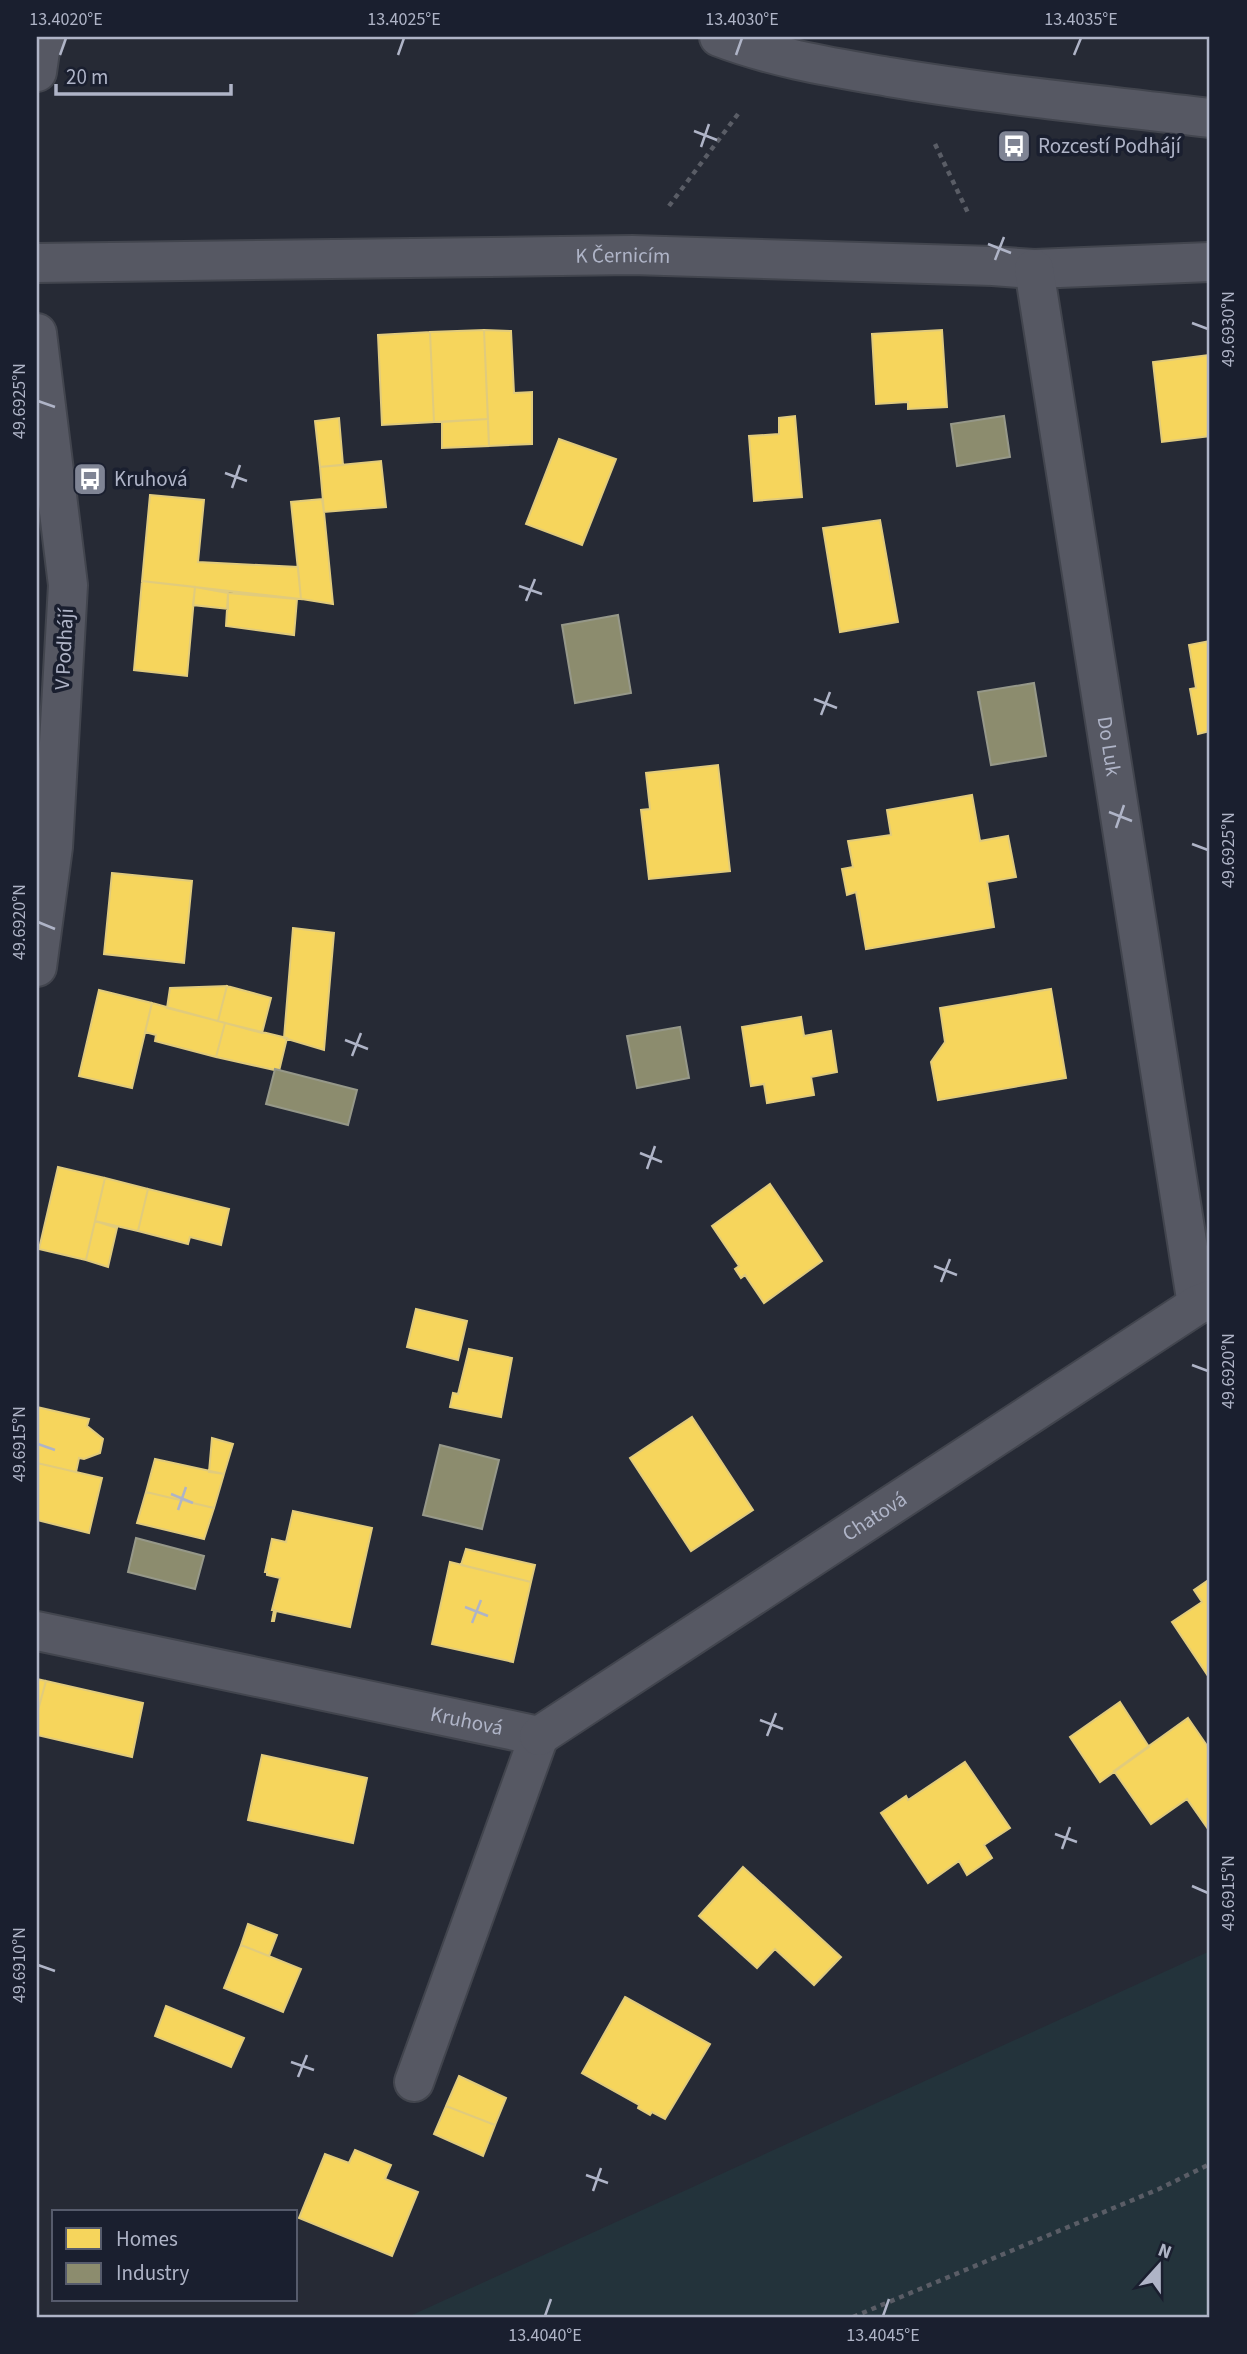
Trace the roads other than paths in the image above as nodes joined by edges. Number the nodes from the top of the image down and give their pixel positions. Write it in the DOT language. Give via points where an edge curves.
graph roads {
  1 [pos="46,37"];
  2 [pos="719,37"];
  3 [pos="37,72"];
  4 [pos="1210,118"];
  5 [pos="1210,262"];
  6 [pos="37,263"];
  7 [pos="1034,269"];
  8 [pos="37,333"];
  9 [pos="37,967"];
  10 [pos="1204,1303"];
  11 [pos="37,1631"];
  12 [pos="539,1736"];
  13 [pos="414,2082"];
  1 -- 3 [label="street"];
  2 -- 4 [label="street" via="804,62 974,91"];
  5 -- 7 [label="street, K Černicím"];
  6 -- 7 [label="street, K Černicím" via="632,255"];
  7 -- 10 [label="street, Do Luk"];
  8 -- 9 [label="street, V Podhájí" via="68,585 52,847"];
  10 -- 12 [label="street, Chatová"];
  11 -- 12 [label="street, Kruhová"];
  12 -- 13 [label="street"];
}
